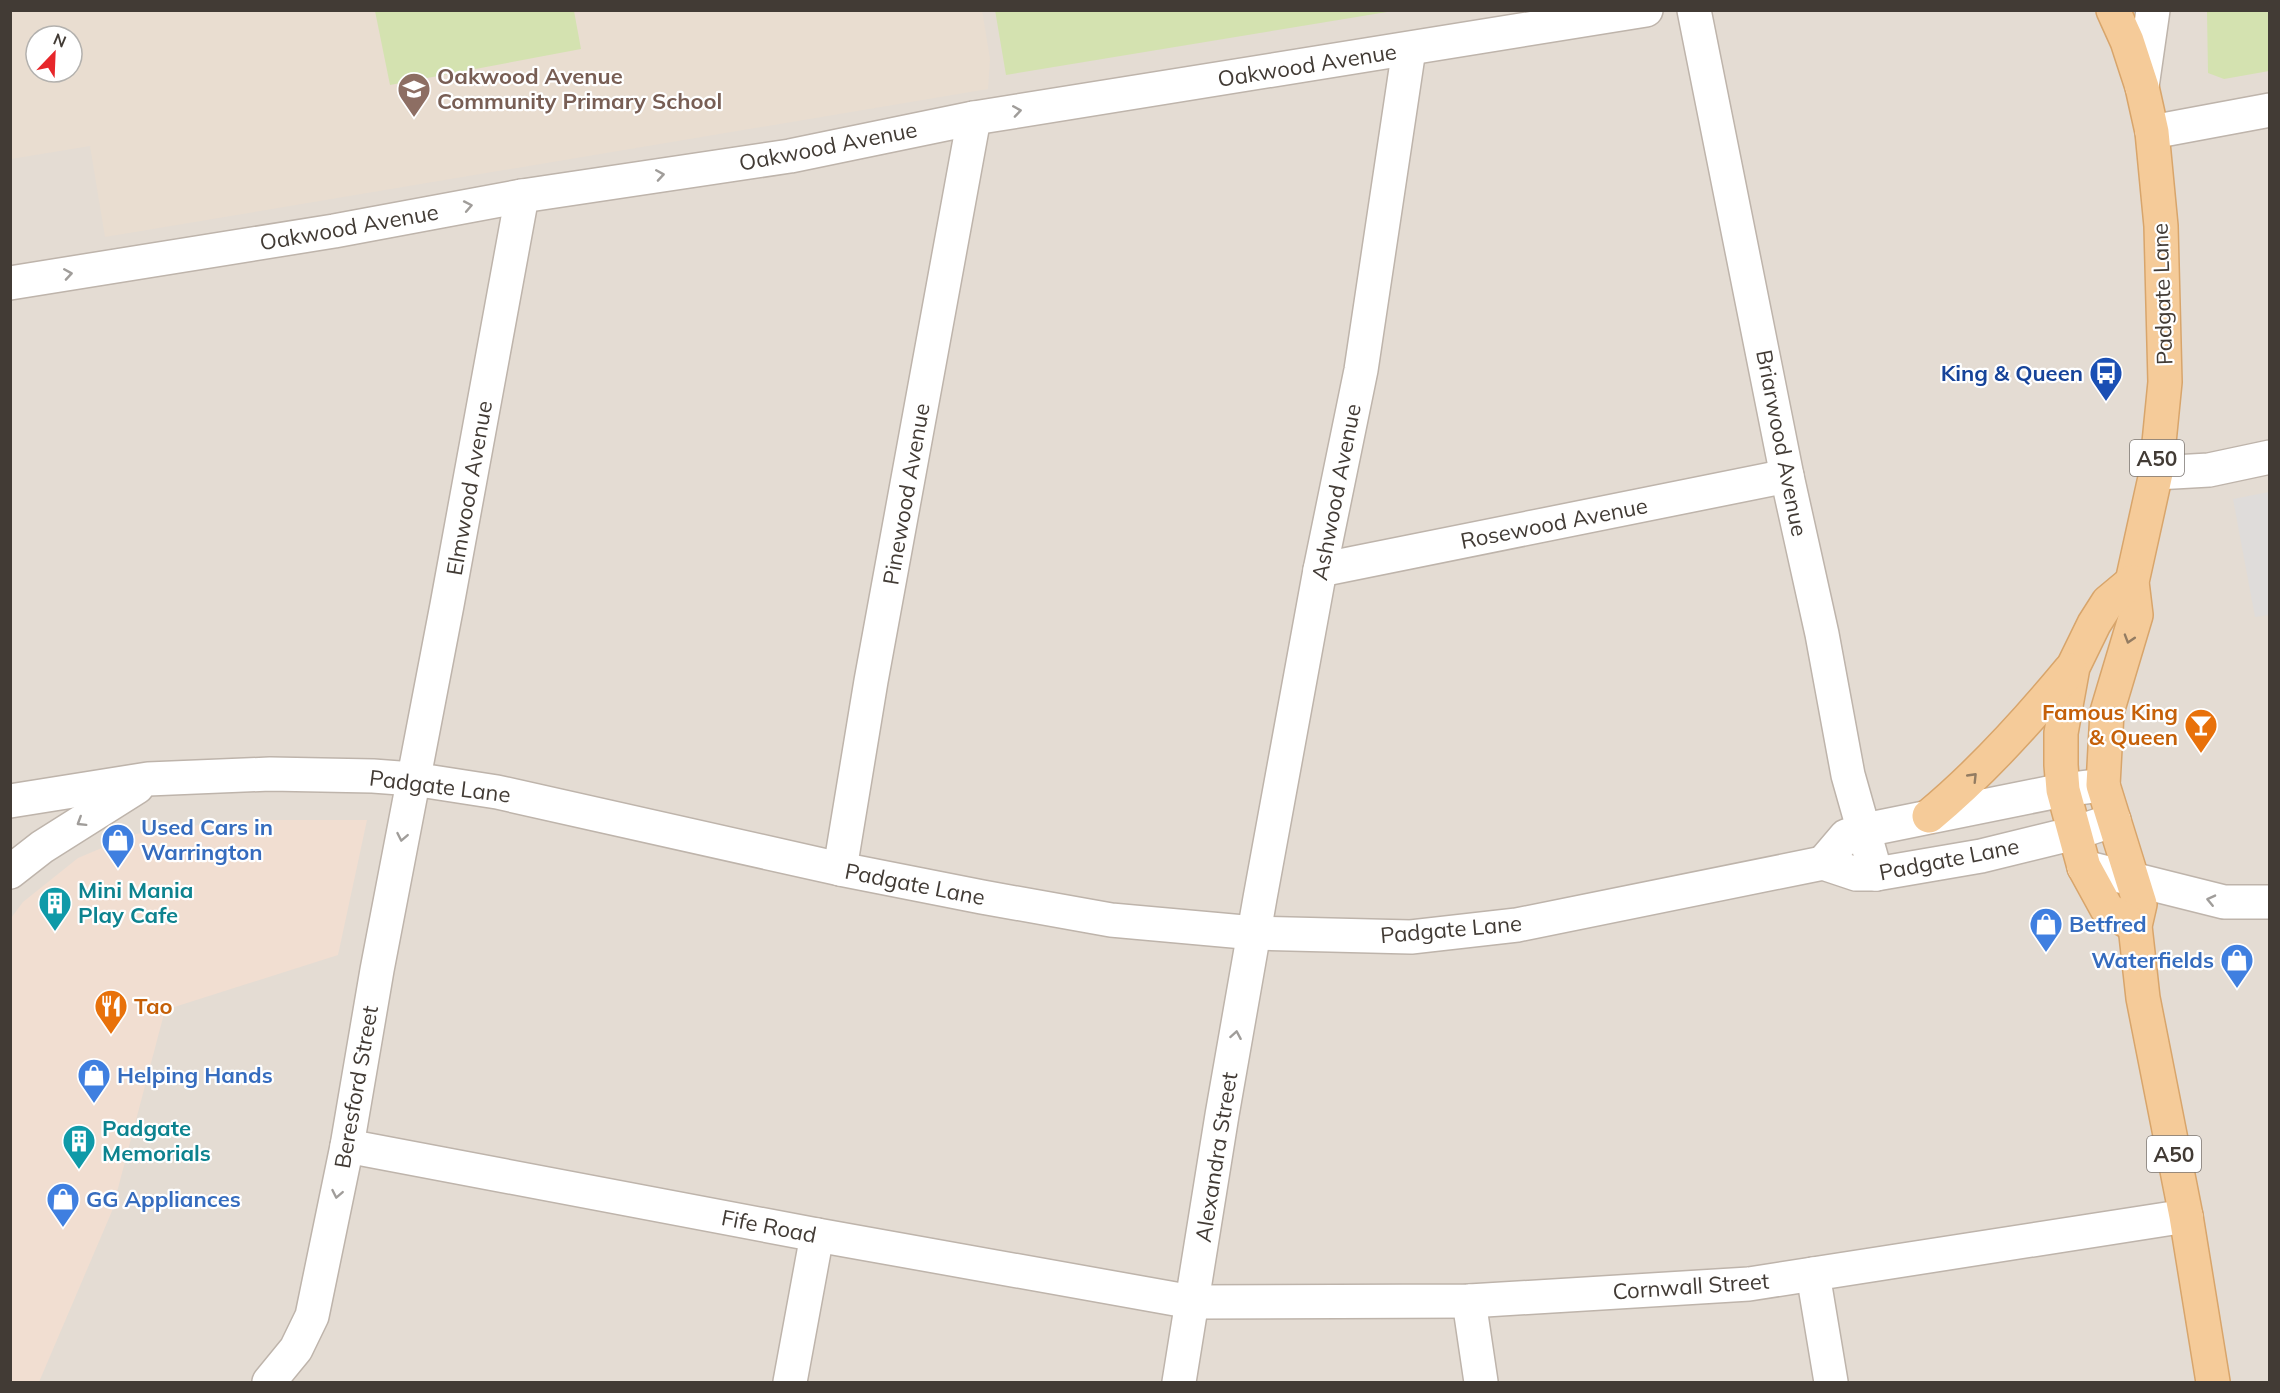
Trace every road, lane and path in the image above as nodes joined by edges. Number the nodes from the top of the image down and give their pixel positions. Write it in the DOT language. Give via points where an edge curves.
graph roads {
  1 [pos="1646,10"];
  2 [pos="1694,10"];
  3 [pos="2113,10"];
  4 [pos="2153,10"];
  5 [pos="1408,49"];
  6 [pos="2142,87"];
  7 [pos="2270,110"];
  8 [pos="974,118"];
  9 [pos="2152,132"];
  10 [pos="522,196"];
  11 [pos="10,283"];
  12 [pos="2270,458"];
  13 [pos="2156,473"];
  14 [pos="1787,476"];
  15 [pos="1320,570"];
  16 [pos="2132,582"];
  17 [pos="2073,667"];
  18 [pos="148,779"];
  19 [pos="413,779"];
  20 [pos="2103,785"];
  21 [pos="2063,790"];
  22 [pos="10,801"];
  23 [pos="1929,816"];
  24 [pos="2114,820"];
  25 [pos="1865,830"];
  26 [pos="2075,833"];
  27 [pos="1823,863"];
  28 [pos="2084,867"];
  29 [pos="840,869"];
  30 [pos="10,872"];
  31 [pos="1876,874"];
  32 [pos="2133,879"];
  33 [pos="2270,902"];
  34 [pos="2135,926"];
  35 [pos="1255,933"];
  36 [pos="347,1146"];
  37 [pos="2186,1216"];
  38 [pos="817,1235"];
  39 [pos="1813,1274"];
  40 [pos="1469,1301"];
  41 [pos="1192,1302"];
  42 [pos="269,1383"];
  43 [pos="790,1383"];
  44 [pos="1179,1383"];
  45 [pos="1481,1383"];
  46 [pos="1831,1383"];
  47 [pos="2214,1383"];
  1 -- 5 [label="street, Oakwood Avenue"];
  2 -- 14 [label="street, Briarwood Avenue"];
  3 -- 6 [label="main road, Padgate Lane / A50"];
  4 -- 6 [label="street"];
  8 -- 5 [label="street, Oakwood Avenue, one-way"];
  5 -- 15 [label="street, Ashwood Avenue" via="1361,370"];
  6 -- 9 [label="main road, Padgate Lane / A50"];
  7 -- 9 [label="street"];
  10 -- 8 [label="street, Oakwood Avenue, one-way" via="790,156"];
  8 -- 29 [label="street, Pinewood Avenue"];
  9 -- 13 [label="main road, Padgate Lane / A50" via="2165,332"];
  11 -- 10 [label="street, Oakwood Avenue, one-way" via="334,231"];
  10 -- 19 [label="street, Elmwood Avenue"];
  12 -- 13 [label="street" via="2209,470"];
  13 -- 16 [label="main road, Padgate Lane / A50"];
  14 -- 15 [label="street, Rosewood Avenue"];
  14 -- 25 [label="street, Briarwood Avenue" via="1848,775"];
  15 -- 35 [label="street, Ashwood Avenue"];
  16 -- 17 [label="main road" via="2108,602"];
  16 -- 20 [label="main road, Padgate Lane / A50, one-way" via="2136,615 2107,712"];
  17 -- 21 [label="main road" via="2061,733"];
  23 -- 17 [label="main road, one-way" via="1956,794 2031,717"];
  18 -- 19 [label="street, Padgate Lane" via="270,774"];
  18 -- 22 [label="street, Padgate Lane"];
  18 -- 30 [label="street, one-way"];
  19 -- 29 [label="street, Padgate Lane" via="540,801"];
  19 -- 36 [label="street, Beresford Street, one-way"];
  20 -- 21 [label="street, Padgate Lane"];
  20 -- 24 [label="main road, Padgate Lane / A50"];
  21 -- 23 [label="street, Padgate Lane"];
  21 -- 26 [label="main road"];
  23 -- 25 [label="street, Padgate Lane"];
  24 -- 26 [label="street, Padgate Lane"];
  24 -- 32 [label="main road, A50"];
  25 -- 27 [label="street, Padgate Lane" via="1846,836"];
  25 -- 31 [label="street, Briarwood Avenue"];
  26 -- 28 [label="main road"];
  26 -- 31 [label="street, Padgate Lane" via="1981,856"];
  27 -- 31 [label="street, Padgate Lane" via="1856,874"];
  27 -- 35 [label="street, Padgate Lane" via="1517,925 1411,937"];
  28 -- 32 [label="street"];
  28 -- 34 [label="main road" via="2107,909"];
  29 -- 35 [label="street, Padgate Lane" via="1111,920"];
  33 -- 32 [label="street, one-way" via="2224,902"];
  32 -- 34 [label="main road, A50" via="2140,904"];
  34 -- 37 [label="main road, A50" via="2143,998"];
  41 -- 35 [label="street, Alexandra Street, one-way"];
  36 -- 38 [label="street, Fife Road"];
  36 -- 42 [label="street, Beresford Street, one-way" via="312,1316 296,1349"];
  37 -- 39 [label="street, Cornwall Street"];
  37 -- 47 [label="main road, A50"];
  38 -- 41 [label="street, Fife Road"];
  38 -- 43 [label="street"];
  39 -- 40 [label="street, Cornwall Street" via="1749,1284"];
  39 -- 46 [label="street"];
  40 -- 41 [label="street, Cornwall Street"];
  40 -- 45 [label="street"];
  41 -- 44 [label="street, Alexandra Street"];
}
